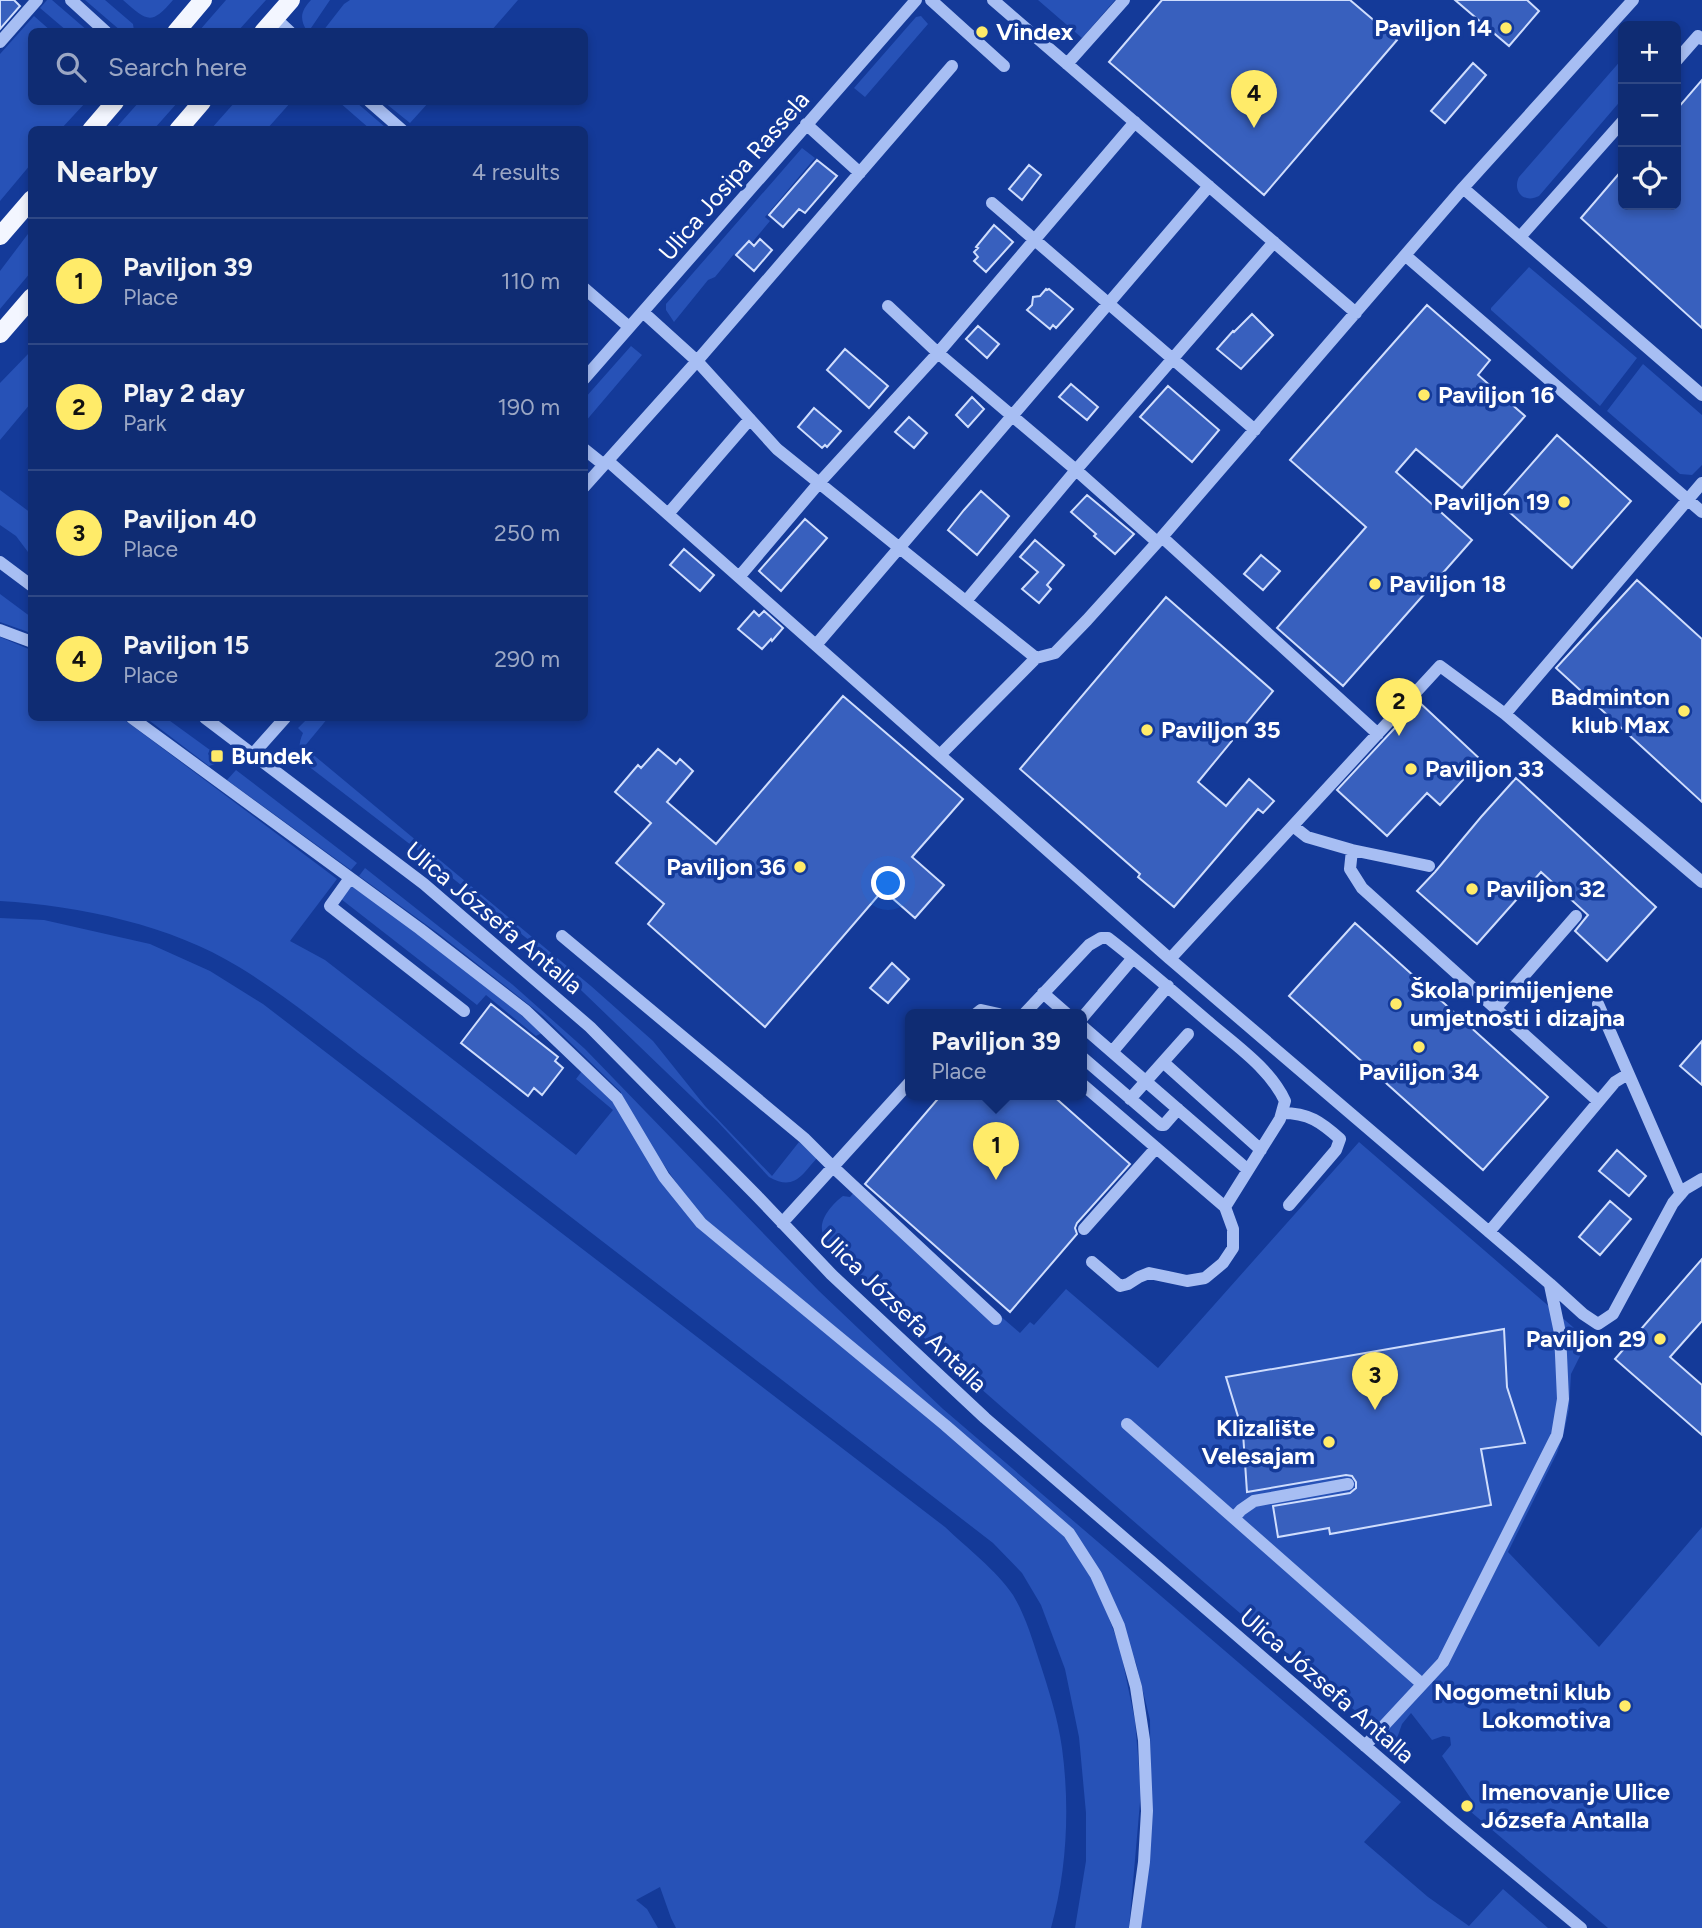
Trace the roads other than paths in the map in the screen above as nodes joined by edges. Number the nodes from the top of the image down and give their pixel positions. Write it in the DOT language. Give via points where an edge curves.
graph roads {
  1 [pos="37,0"];
  2 [pos="71,0"];
  3 [pos="203,0"];
  4 [pos="291,0"];
  5 [pos="916,0"];
  6 [pos="931,0"];
  7 [pos="1124,0"];
  8 [pos="1633,0"];
  9 [pos="1000,2"];
  10 [pos="269,25"];
  11 [pos="102,28"];
  12 [pos="179,28"];
  13 [pos="1702,39"];
  14 [pos="0,42"];
  15 [pos="1681,55"];
  16 [pos="1067,64"];
  17 [pos="952,66"];
  18 [pos="1004,66"];
  19 [pos="112,105"];
  20 [pos="199,105"];
  21 [pos="373,105"];
  22 [pos="1135,122"];
  23 [pos="806,124"];
  24 [pos="94,126"];
  25 [pos="181,126"];
  26 [pos="397,126"];
  27 [pos="1618,127"];
  28 [pos="860,173"];
  29 [pos="1209,186"];
  30 [pos="1463,188"];
  31 [pos="992,202"];
  32 [pos="28,204"];
  33 [pos="0,236"];
  34 [pos="1520,237"];
  35 [pos="1036,240"];
  36 [pos="1274,242"];
  37 [pos="1406,256"];
  38 [pos="588,291"];
  39 [pos="28,302"];
  40 [pos="1108,303"];
  41 [pos="888,306"];
  42 [pos="643,313"];
  43 [pos="1356,313"];
  44 [pos="629,327"];
  45 [pos="0,334"];
  46 [pos="938,353"];
  47 [pos="1173,359"];
  48 [pos="697,361"];
  49 [pos="588,374"];
  50 [pos="1702,395"];
  51 [pos="1013,416"];
  52 [pos="750,419"];
  53 [pos="1255,430"];
  54 [pos="588,452"];
  55 [pos="606,463"];
  56 [pos="1076,470"];
  57 [pos="819,482"];
  58 [pos="588,483"];
  59 [pos="1702,483"];
  60 [pos="1688,500"];
  61 [pos="1702,512"];
  62 [pos="668,514"];
  63 [pos="1159,540"];
  64 [pos="899,548"];
  65 [pos="1,565"];
  66 [pos="739,577"];
  67 [pos="28,583"];
  68 [pos="966,601"];
  69 [pos="0,629"];
  70 [pos="28,640"];
  71 [pos="816,645"];
  72 [pos="1036,658"];
  73 [pos="1504,714"];
  74 [pos="136,721"];
  75 [pos="209,721"];
  76 [pos="282,721"];
  77 [pos="1378,734"];
  78 [pos="253,754"];
  79 [pos="940,755"];
  80 [pos="1293,826"];
  81 [pos="1352,849"];
  82 [pos="1429,866"];
  83 [pos="350,878"];
  84 [pos="1702,882"];
  85 [pos="1576,915"];
  86 [pos="562,936"];
  87 [pos="1133,958"];
  88 [pos="1170,959"];
  89 [pos="1168,986"];
  90 [pos="1043,993"];
  91 [pos="1598,1004"];
  92 [pos="1031,1009"];
  93 [pos="1061,1009"];
  94 [pos="1494,1009"];
  95 [pos="464,1011"];
  96 [pos="1087,1012"];
  97 [pos="1087,1031"];
  98 [pos="1188,1034"];
  99 [pos="1096,1039"];
  100 [pos="1087,1050"];
  101 [pos="1112,1052"];
  102 [pos="1087,1060"];
  103 [pos="1163,1062"];
  104 [pos="1629,1074"];
  105 [pos="1146,1081"];
  106 [pos="905,1087"];
  107 [pos="1087,1088"];
  108 [pos="1130,1099"];
  109 [pos="1598,1101"];
  110 [pos="1178,1109"];
  111 [pos="1282,1113"];
  112 [pos="1156,1148"];
  113 [pos="1261,1150"];
  114 [pos="832,1166"];
  115 [pos="1248,1170"];
  116 [pos="1702,1179"];
  117 [pos="1681,1194"];
  118 [pos="1289,1205"];
  119 [pos="1225,1208"];
  120 [pos="782,1223"];
  121 [pos="1084,1229"];
  122 [pos="1489,1232"];
  123 [pos="1092,1262"];
  124 [pos="1550,1284"];
  125 [pos="996,1319"];
  126 [pos="1127,1424"];
  127 [pos="1348,1483"];
  128 [pos="1234,1518"];
  129 [pos="1422,1684"];
  130 [pos="1365,1746"];
  131 [pos="1135,1928"];
  132 [pos="1581,1928"];
  1 -- 14 [label="street"];
  2 -- 11 [label="street"];
  3 -- 12 [label="main road"];
  4 -- 10 [label="main road"];
  5 -- 23 [label="street, Ulica Josipa Rassela"];
  6 -- 18 [label="street"];
  7 -- 16 [label="street"];
  8 -- 30 [label="street"];
  9 -- 16 [label="street"];
  13 -- 15 [label="street" via="1698,36"];
  16 -- 22 [label="street"];
  17 -- 28 [label="street"];
  19 -- 24 [label="main road"];
  20 -- 25 [label="main road"];
  21 -- 26 [label="street"];
  22 -- 29 [label="street"];
  22 -- 35 [label="street"];
  23 -- 28 [label="street"];
  23 -- 42 [label="street, Ulica Josipa Rassela"];
  27 -- 34 [label="street"];
  28 -- 48 [label="street"];
  29 -- 36 [label="street"];
  29 -- 40 [label="street"];
  30 -- 34 [label="street"];
  30 -- 37 [label="street"];
  31 -- 35 [label="street"];
  32 -- 33 [label="main road"];
  34 -- 50 [label="street"];
  35 -- 40 [label="street"];
  35 -- 46 [label="street"];
  36 -- 43 [label="street"];
  36 -- 47 [label="street"];
  37 -- 43 [label="street"];
  37 -- 60 [label="street"];
  38 -- 44 [label="street"];
  39 -- 45 [label="main road"];
  40 -- 47 [label="street"];
  40 -- 51 [label="street"];
  41 -- 46 [label="street"];
  42 -- 44 [label="street, Ulica Josipa Rassela"];
  42 -- 48 [label="street"];
  43 -- 53 [label="street"];
  44 -- 49 [label="street, Ulica Josipa Rassela"];
  46 -- 51 [label="street"];
  46 -- 57 [label="street"];
  47 -- 53 [label="street"];
  47 -- 56 [label="street"];
  48 -- 52 [label="street"];
  48 -- 55 [label="street"];
  51 -- 56 [label="street"];
  51 -- 64 [label="street"];
  52 -- 57 [label="street" via="777,449"];
  52 -- 62 [label="street"];
  53 -- 63 [label="street"];
  54 -- 55 [label="street"];
  55 -- 58 [label="street"];
  55 -- 62 [label="street"];
  56 -- 63 [label="street"];
  56 -- 68 [label="street"];
  57 -- 64 [label="street"];
  57 -- 66 [label="street"];
  59 -- 60 [label="street"];
  60 -- 61 [label="street"];
  60 -- 73 [label="street"];
  62 -- 66 [label="street"];
  63 -- 72 [label="street" via="1055,653"];
  63 -- 77 [label="street"];
  64 -- 68 [label="street"];
  64 -- 71 [label="street"];
  65 -- 67 [label="street"];
  66 -- 71 [label="street"];
  68 -- 72 [label="street"];
  69 -- 70 [label="street"];
  71 -- 79 [label="street"];
  72 -- 79 [label="street"];
  73 -- 77 [label="street" via="1440,666"];
  73 -- 84 [label="street"];
  74 -- 83 [label="street"];
  75 -- 78 [label="street, Ulica Józsefa Antalla"];
  76 -- 78 [label="street"];
  77 -- 80 [label="street"];
  78 -- 120 [label="street, Ulica Józsefa Antalla" via="424,884 590,1027"];
  79 -- 88 [label="street"];
  80 -- 81 [label="street" via="1307,836"];
  80 -- 88 [label="street"];
  81 -- 82 [label="street"];
  81 -- 94 [label="street" via="1350,869 1362,888"];
  83 -- 95 [label="street" via="330,906"];
  83 -- 131 [label="street" via="526,1011 617,1098 664,1177 701,1223 1069,1533 1096,1575 1119,1626 1136,1687 1147,1811"];
  85 -- 94 [label="street"];
  86 -- 114 [label="street"];
  87 -- 89 [label="street"];
  87 -- 90 [label="street" via="1108,938 1101,938"];
  87 -- 96 [label="street"];
  88 -- 122 [label="street"];
  89 -- 101 [label="street"];
  89 -- 111 [label="street" via="1279,1088 1285,1101"];
  90 -- 92 [label="street"];
  90 -- 93 [label="street"];
  91 -- 104 [label="street"];
  94 -- 109 [label="street"];
  97 -- 99 [label="street"];
  98 -- 103 [label="street"];
  99 -- 100 [label="street"];
  99 -- 101 [label="street"];
  101 -- 105 [label="street"];
  102 -- 108 [label="street"];
  103 -- 105 [label="street"];
  103 -- 113 [label="street"];
  104 -- 109 [label="street"];
  104 -- 117 [label="street"];
  105 -- 108 [label="street"];
  105 -- 110 [label="street"];
  106 -- 114 [label="street"];
  107 -- 112 [label="street"];
  108 -- 110 [label="street" via="1163,1126"];
  109 -- 122 [label="street"];
  110 -- 115 [label="street"];
  111 -- 113 [label="street"];
  111 -- 118 [label="street" via="1307,1115 1340,1139 1336,1150"];
  112 -- 119 [label="street"];
  112 -- 121 [label="street"];
  113 -- 115 [label="street"];
  114 -- 120 [label="street"];
  114 -- 125 [label="street"];
  115 -- 119 [label="street"];
  116 -- 117 [label="street"];
  117 -- 124 [label="street" via="1614,1314 1603,1322 1598,1324 1583,1314"];
  119 -- 123 [label="street" via="1233,1229 1233,1248 1205,1278 1187,1282 1149,1273 1120,1286"];
  120 -- 130 [label="street, Ulica Józsefa Antalla" via="985,1418"];
  122 -- 124 [label="street"];
  124 -- 129 [label="street" via="1560,1333 1563,1399 1557,1436 1455,1640 1443,1662"];
  126 -- 128 [label="street"];
  127 -- 128 [label="street" via="1254,1501"];
  128 -- 129 [label="street"];
  129 -- 130 [label="street"];
  130 -- 132 [label="street, Ulica Józsefa Antalla"];
}
